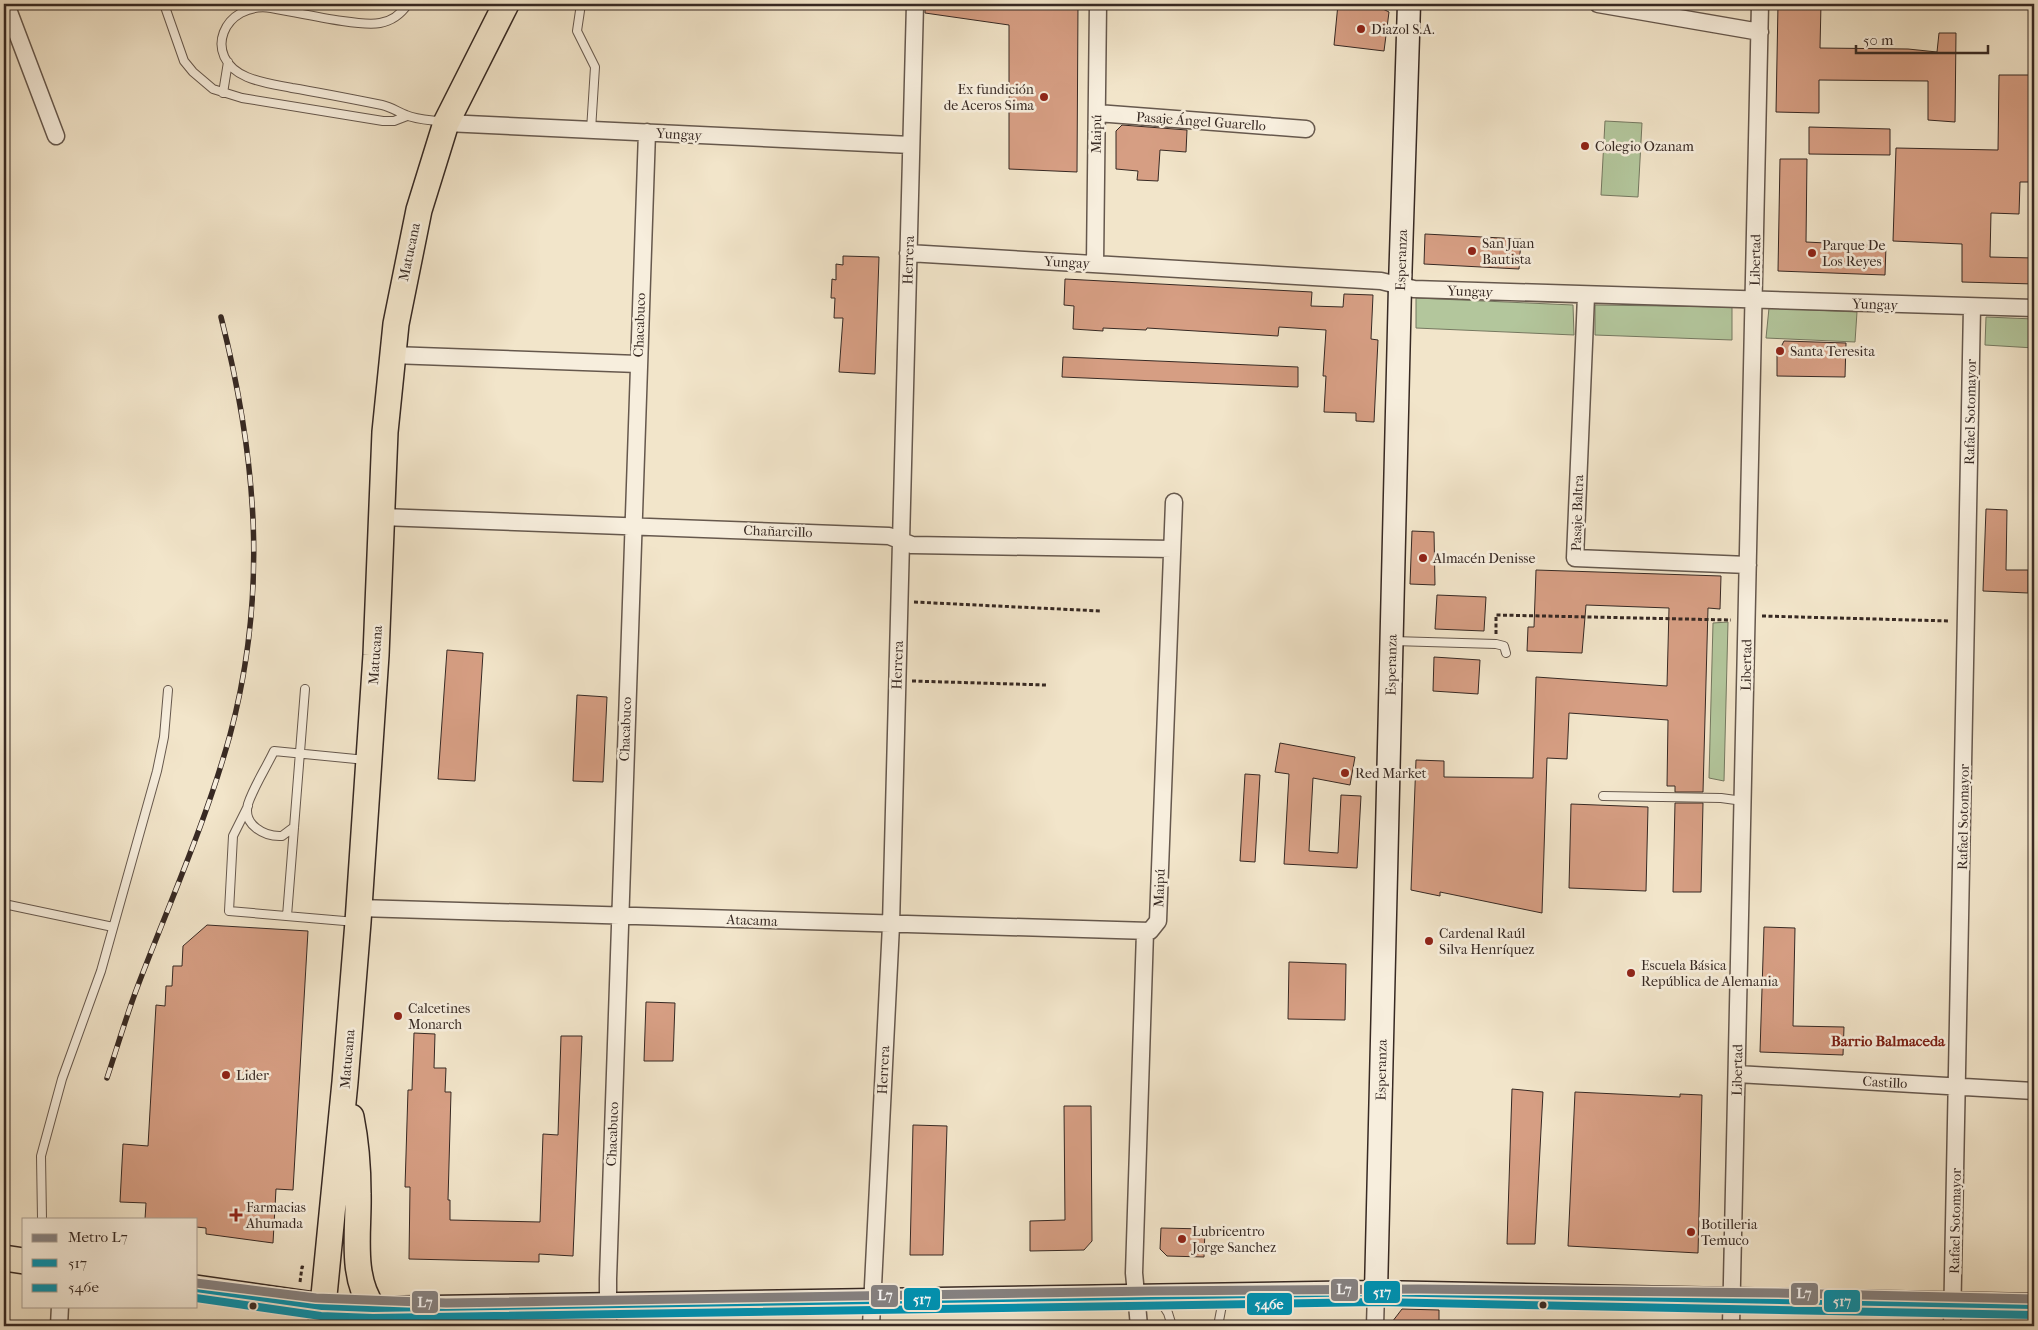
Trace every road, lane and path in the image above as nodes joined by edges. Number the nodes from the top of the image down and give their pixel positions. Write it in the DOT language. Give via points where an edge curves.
graph roads {
  1 [pos="6,4"];
  2 [pos="408,4"];
  3 [pos="506,4"];
  4 [pos="581,4"];
  5 [pos="915,4"];
  6 [pos="1098,4"];
  7 [pos="1409,4"];
  8 [pos="1598,4"];
  9 [pos="1760,4"];
  10 [pos="164,5"];
  11 [pos="1760,32"];
  12 [pos="228,62"];
  13 [pos="223,93"];
  14 [pos="1097,113"];
  15 [pos="407,116"];
  16 [pos="446,123"];
  17 [pos="1306,129"];
  18 [pos="591,130"];
  19 [pos="647,132"];
  20 [pos="56,136"];
  21 [pos="911,145"];
  22 [pos="908,253"];
  23 [pos="1095,264"];
  24 [pos="1400,286"];
  25 [pos="1586,296"];
  26 [pos="1754,300"];
  27 [pos="1972,307"];
  28 [pos="2034,308"];
  29 [pos="392,355"];
  30 [pos="638,364"];
  31 [pos="1174,502"];
  32 [pos="382,517"];
  33 [pos="632,526"];
  34 [pos="900,540"];
  35 [pos="1172,549"];
  36 [pos="1748,565"];
  37 [pos="926,602"];
  38 [pos="1100,611"];
  39 [pos="1747,616"];
  40 [pos="1728,620"];
  41 [pos="1966,621"];
  42 [pos="1391,641"];
  43 [pos="1496,644"];
  44 [pos="1506,653"];
  45 [pos="924,681"];
  46 [pos="1046,685"];
  47 [pos="306,689"];
  48 [pos="168,690"];
  49 [pos="300,754"];
  50 [pos="368,760"];
  51 [pos="1603,796"];
  52 [pos="1742,801"];
  53 [pos="248,806"];
  54 [pos="294,827"];
  55 [pos="4,904"];
  56 [pos="358,915"];
  57 [pos="287,916"];
  58 [pos="619,916"];
  59 [pos="890,924"];
  60 [pos="113,927"];
  61 [pos="1145,932"];
  62 [pos="1736,1074"];
  63 [pos="346,1082"];
  64 [pos="1958,1086"];
  65 [pos="2034,1091"];
  66 [pos="42,1218"];
  67 [pos="4,1258"];
  68 [pos="22,1261"];
  69 [pos="198,1288"];
  70 [pos="1376,1292"];
  71 [pos="1234,1294"];
  72 [pos="1147,1296"];
  73 [pos="1732,1297"];
  74 [pos="872,1300"];
  75 [pos="1953,1303"];
  76 [pos="608,1304"];
  77 [pos="2034,1304"];
  78 [pos="60,1308"];
  79 [pos="373,1308"];
  80 [pos="322,1316"];
  81 [pos="59,1326"];
  82 [pos="354,1326"];
  83 [pos="608,1326"];
  84 [pos="871,1326"];
  85 [pos="1140,1326"];
  86 [pos="1172,1326"];
  87 [pos="1218,1326"];
  88 [pos="1374,1326"];
  89 [pos="1731,1326"];
  90 [pos="1952,1326"];
  1 -- 20 [label="street"];
  2 -- 12 [label="lane" via="397,16 372,24 263,6 246,9 231,19 224,32 222,50"];
  3 -- 16 [label="main road, Matucana"];
  4 -- 18 [label="lane" via="577,31 595,67"];
  5 -- 21 [label="street, Herrera"];
  6 -- 14 [label="street, Maipú"];
  7 -- 24 [label="main road, Esperanza"];
  8 -- 11 [label="street"];
  9 -- 11 [label="street, Libertad"];
  10 -- 13 [label="lane" via="184,61 203,82"];
  11 -- 26 [label="street, Libertad"];
  12 -- 13 [label="lane"];
  12 -- 15 [label="lane" via="239,73 257,81 384,106"];
  13 -- 15 [label="lane" via="383,121"];
  14 -- 17 [label="street, Pasaje Ángel Guarello"];
  14 -- 23 [label="street, Maipú"];
  15 -- 16 [label="lane"];
  16 -- 18 [label="street, Yungay"];
  16 -- 29 [label="main road, Matucana" via="411,243"];
  18 -- 19 [label="street, Yungay"];
  19 -- 21 [label="street, Yungay"];
  19 -- 30 [label="street, Chacabuco"];
  21 -- 22 [label="street, Herrera"];
  22 -- 23 [label="street, Yungay"];
  22 -- 34 [label="street, Herrera"];
  23 -- 24 [label="street, Yungay" via="1381,281"];
  24 -- 25 [label="street, Yungay"];
  24 -- 42 [label="main road, Esperanza"];
  25 -- 26 [label="street, Yungay"];
  25 -- 36 [label="street, Pasaje Baltra" via="1575,558"];
  26 -- 27 [label="street, Yungay"];
  26 -- 36 [label="street, Libertad"];
  27 -- 28 [label="street, Yungay"];
  27 -- 41 [label="street, Rafael Sotomayor"];
  29 -- 30 [label="street"];
  29 -- 32 [label="main road, Matucana"];
  30 -- 33 [label="street, Chacabuco"];
  31 -- 35 [label="street, Maipú"];
  32 -- 33 [label="street, Chañarcillo"];
  32 -- 50 [label="main road, Matucana"];
  33 -- 34 [label="street, Chañarcillo" via="889,536"];
  33 -- 58 [label="street, Chacabuco"];
  34 -- 35 [label="street, Chañarcillo" via="912,545"];
  34 -- 59 [label="street, Herrera"];
  35 -- 61 [label="street, Maipú" via="1158,921 1154,928"];
  36 -- 39 [label="street, Libertad"];
  37 -- 38 [label="path"];
  39 -- 41 [label="path"];
  39 -- 52 [label="street, Libertad"];
  40 -- 43 [label="path" via="1496,615"];
  41 -- 64 [label="street, Rafael Sotomayor"];
  42 -- 43 [label="lane"];
  42 -- 70 [label="main road, Esperanza"];
  43 -- 44 [label="lane" via="1504,646"];
  45 -- 46 [label="path"];
  47 -- 49 [label="lane"];
  48 -- 60 [label="lane" via="157,771"];
  49 -- 50 [label="lane"];
  49 -- 53 [label="lane" via="274,752"];
  49 -- 54 [label="lane"];
  50 -- 56 [label="main road, Matucana"];
  51 -- 52 [label="lane"];
  52 -- 62 [label="street, Libertad"];
  53 -- 54 [label="lane" via="254,826 264,834 282,836"];
  53 -- 57 [label="lane" via="233,836 229,911"];
  54 -- 57 [label="lane"];
  55 -- 60 [label="lane"];
  56 -- 57 [label="lane"];
  56 -- 58 [label="street, Atacama"];
  56 -- 63 [label="main road, Matucana"];
  58 -- 59 [label="street, Atacama"];
  58 -- 76 [label="street, Chacabuco"];
  59 -- 61 [label="street, Atacama"];
  59 -- 74 [label="street, Herrera"];
  60 -- 66 [label="lane" via="62,1079 41,1156"];
  61 -- 72 [label="street" via="1134,1273"];
  62 -- 64 [label="street, Castillo"];
  62 -- 73 [label="street, Libertad"];
  63 -- 79 [label="main road" via="357,1160 358,1264 366,1298"];
  63 -- 80 [label="main road, Matucana"];
  64 -- 65 [label="street, Castillo"];
  64 -- 75 [label="street, Rafael Sotomayor"];
  67 -- 68 [label="main road"];
  69 -- 80 [label="main road"];
  70 -- 71 [label="main road"];
  70 -- 73 [label="main road"];
  70 -- 88 [label="street, Esperanza"];
  71 -- 72 [label="main road"];
  71 -- 87 [label="lane" via="1222,1305"];
  72 -- 74 [label="main road"];
  72 -- 85 [label="street"];
  72 -- 86 [label="lane" via="1168,1312"];
  73 -- 75 [label="main road"];
  73 -- 89 [label="street, Libertad"];
  74 -- 76 [label="main road"];
  74 -- 84 [label="street, Herrera"];
  75 -- 77 [label="main road"];
  75 -- 90 [label="street, Rafael Sotomayor"];
  76 -- 79 [label="main road"];
  76 -- 83 [label="street, Chacabuco"];
  78 -- 81 [label="street"];
  79 -- 80 [label="main road"];
  79 -- 82 [label="main road"];
}
